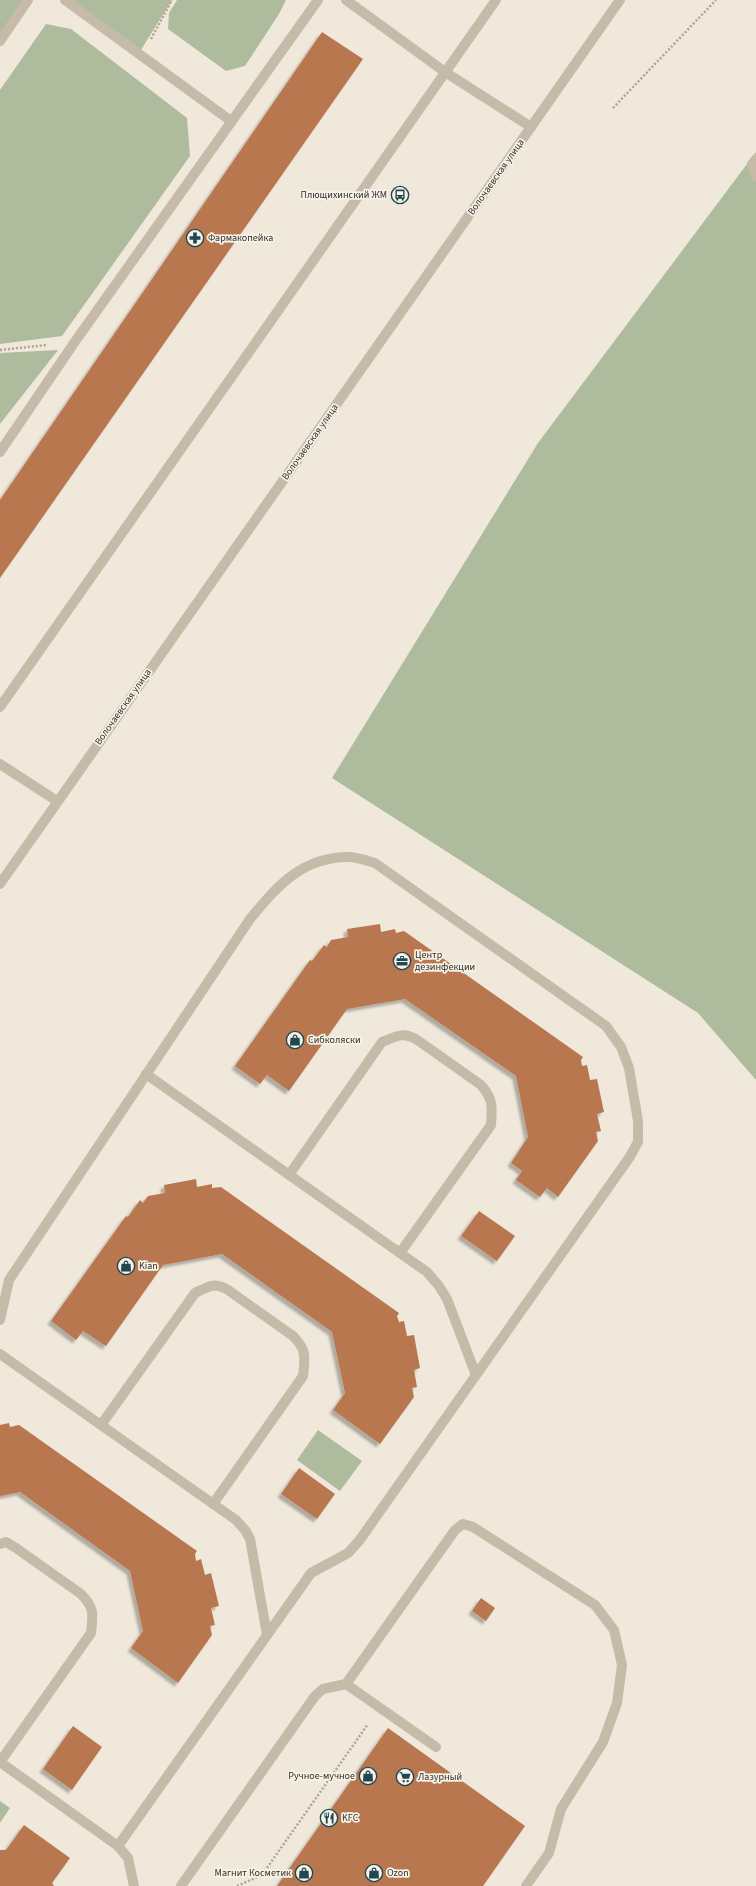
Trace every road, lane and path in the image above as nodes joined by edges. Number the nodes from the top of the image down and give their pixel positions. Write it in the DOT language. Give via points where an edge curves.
graph roads {
  1 [pos="28,0"];
  2 [pos="65,0"];
  3 [pos="172,0"];
  4 [pos="318,0"];
  5 [pos="346,0"];
  6 [pos="496,0"];
  7 [pos="620,0"];
  8 [pos="716,0"];
  9 [pos="0,41"];
  10 [pos="139,53"];
  11 [pos="445,72"];
  12 [pos="613,108"];
  13 [pos="231,121"];
  14 [pos="531,127"];
  15 [pos="756,159"];
  16 [pos="756,176"];
  17 [pos="74,343"];
  18 [pos="0,350"];
  19 [pos="0,452"];
  20 [pos="0,707"];
  21 [pos="0,764"];
  22 [pos="57,801"];
  23 [pos="0,884"];
  24 [pos="146,1074"];
  25 [pos="289,1175"];
  26 [pos="400,1253"];
  27 [pos="0,1320"];
  28 [pos="0,1354"];
  29 [pos="476,1375"];
  30 [pos="102,1425"];
  31 [pos="213,1504"];
  32 [pos="0,1544"];
  33 [pos="268,1635"];
  34 [pos="346,1684"];
  35 [pos="380,1707"];
  36 [pos="436,1747"];
  37 [pos="0,1762"];
  38 [pos="118,1846"];
  39 [pos="134,1886"];
  40 [pos="181,1886"];
  41 [pos="237,1886"];
  42 [pos="526,1886"];
  1 -- 9 [label="street"];
  2 -- 10 [label="street"];
  3 -- 10 [label="path" via="158,29 145,49"];
  4 -- 13 [label="street"];
  5 -- 11 [label="street"];
  6 -- 11 [label="street"];
  7 -- 14 [label="street, Волочаевская улица"];
  8 -- 12 [label="path"];
  10 -- 13 [label="street"];
  11 -- 14 [label="street"];
  11 -- 20 [label="street"];
  13 -- 17 [label="street"];
  14 -- 22 [label="street, Волочаевская улица"];
  15 -- 16 [label="street" via="752,164"];
  17 -- 18 [label="path"];
  17 -- 19 [label="street"];
  21 -- 22 [label="street"];
  22 -- 23 [label="street, Волочаевская улица"];
  24 -- 25 [label="street"];
  24 -- 27 [label="street" via="9,1280"];
  24 -- 29 [label="street" via="250,919 275,888 302,868 331,859 352,857 375,863 606,1026 621,1047 629,1068 638,1122 638,1142 630,1158"];
  25 -- 26 [label="street"];
  25 -- 26 [label="street" via="382,1042 406,1034 416,1039 481,1086 493,1105 491,1125"];
  26 -- 29 [label="street" via="427,1272 440,1286"];
  28 -- 30 [label="street"];
  29 -- 33 [label="street" via="359,1541 348,1553 311,1573"];
  30 -- 31 [label="street"];
  30 -- 31 [label="street" via="195,1293 208,1286 218,1285 228,1290 287,1331 302,1345 305,1355 303,1376"];
  31 -- 33 [label="street" via="236,1520 250,1539"];
  32 -- 37 [label="street" via="6,1542 16,1548 81,1594 90,1603 93,1613 91,1634"];
  33 -- 38 [label="street"];
  34 -- 35 [label="street"];
  34 -- 40 [label="street" via="323,1689 315,1696"];
  34 -- 42 [label="street" via="455,1530 463,1524 473,1527 595,1605 614,1630 622,1665 617,1703 603,1742 561,1809 549,1853"];
  35 -- 36 [label="street"];
  35 -- 41 [label="path" via="262,1875"];
  37 -- 38 [label="street"];
  38 -- 39 [label="street" via="128,1858"];
}
